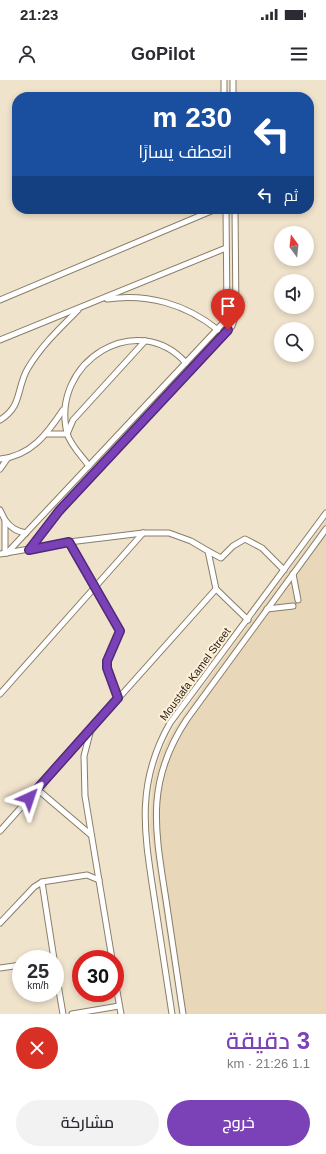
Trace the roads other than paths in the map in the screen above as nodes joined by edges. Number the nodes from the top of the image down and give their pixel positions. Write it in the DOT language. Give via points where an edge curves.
graph roads {
  1 [pos="224,80"];
  2 [pos="233,80"];
  3 [pos="224,92"];
  4 [pos="233,92"];
  5 [pos="204,214"];
  6 [pos="226,214"];
  7 [pos="235,214"];
  8 [pos="226,248"];
  9 [pos="0,300"];
  10 [pos="97,301"];
  11 [pos="80,307"];
  12 [pos="218,330"];
  13 [pos="0,340"];
  14 [pos="145,341"];
  15 [pos="186,363"];
  16 [pos="63,410"];
  17 [pos="0,420"];
  18 [pos="48,434"];
  19 [pos="67,434"];
  20 [pos="0,459"];
  21 [pos="7,459"];
  22 [pos="89,466"];
  23 [pos="0,469"];
  24 [pos="0,510"];
  25 [pos="326,513"];
  26 [pos="4,520"];
  27 [pos="326,529"];
  28 [pos="143,532"];
  29 [pos="26,533"];
  30 [pos="69,542"];
  31 [pos="29,550"];
  32 [pos="208,551"];
  33 [pos="4,553"];
  34 [pos="284,570"];
  35 [pos="292,574"];
  36 [pos="275,583"];
  37 [pos="94,588"];
  38 [pos="282,588"];
  39 [pos="216,589"];
  40 [pos="270,589"];
  41 [pos="278,595"];
  42 [pos="298,600"];
  43 [pos="293,606"];
  44 [pos="267,609"];
  45 [pos="248,620"];
  46 [pos="0,694"];
  47 [pos="118,698"];
  48 [pos="91,728"];
  49 [pos="37,789"];
  50 [pos="0,831"];
  51 [pos="91,835"];
  52 [pos="156,837"];
  53 [pos="146,839"];
  54 [pos="99,880"];
  55 [pos="42,882"];
  56 [pos="0,923"];
  57 [pos="53,950"];
  58 [pos="111,950"];
  59 [pos="12,966"];
  60 [pos="0,968"];
  61 [pos="61,1002"];
  62 [pos="118,1002"];
  63 [pos="119,1006"];
  64 [pos="96,1012"];
  65 [pos="63,1014"];
  66 [pos="72,1014"];
  67 [pos="120,1014"];
  68 [pos="172,1014"];
  69 [pos="183,1014"];
  1 -- 3 [label="street"];
  2 -- 4 [label="street"];
  5 -- 9 [label="street"];
  6 -- 8 [label="street"];
  7 -- 31 [label="street" via="236,315 232,326 59,511"];
  8 -- 10 [label="street"];
  8 -- 12 [label="street" via="227,313"];
  10 -- 11 [label="street"];
  10 -- 12 [label="street" via="141,298 164,302 185,309"];
  11 -- 13 [label="street"];
  11 -- 17 [label="street" via="42,346 27,370 15,406 9,415"];
  12 -- 15 [label="street"];
  14 -- 15 [label="street" via="169,348"];
  14 -- 16 [label="street" via="118,344 94,355 75,374"];
  14 -- 19 [label="street" via="73,420"];
  15 -- 22 [label="street"];
  16 -- 18 [label="street"];
  16 -- 19 [label="street"];
  18 -- 19 [label="street"];
  18 -- 21 [label="street" via="32,447"];
  19 -- 22 [label="street"];
  20 -- 21 [label="street"];
  21 -- 23 [label="street"];
  22 -- 29 [label="street"];
  24 -- 26 [label="street"];
  25 -- 34 [label="street, Moustafa Kamel Street"];
  26 -- 29 [label="street" via="10,527"];
  26 -- 33 [label="street"];
  27 -- 35 [label="street, Moustafa Kamel Street"];
  28 -- 30 [label="street"];
  28 -- 32 [label="street" via="169,533"];
  28 -- 37 [label="street"];
  29 -- 33 [label="street"];
  30 -- 31 [label="street"];
  30 -- 37 [label="street"];
  31 -- 33 [label="street"];
  32 -- 34 [label="street" via="222,558 232,546 245,540 262,548"];
  32 -- 39 [label="street"];
  34 -- 36 [label="street, Moustafa Kamel Street"];
  35 -- 38 [label="street, Moustafa Kamel Street"];
  35 -- 42 [label="street"];
  36 -- 38 [label="street"];
  36 -- 40 [label="street, Moustafa Kamel Street"];
  37 -- 46 [label="street"];
  37 -- 47 [label="street" via="120,631 107,661"];
  38 -- 41 [label="street, Moustafa Kamel Street"];
  39 -- 45 [label="street"];
  39 -- 47 [label="street"];
  40 -- 41 [label="street"];
  40 -- 45 [label="street, Moustafa Kamel Street"];
  41 -- 44 [label="street, Moustafa Kamel Street"];
  43 -- 44 [label="street"];
  44 -- 52 [label="street, Moustafa Kamel Street" via="174,739 164,762 158,786"];
  45 -- 53 [label="street, Moustafa Kamel Street" via="170,723 158,747 144,804"];
  47 -- 48 [label="street"];
  48 -- 49 [label="street"];
  48 -- 51 [label="street" via="84,756 84,796"];
  49 -- 50 [label="street"];
  49 -- 51 [label="street"];
  51 -- 54 [label="street"];
  52 -- 53 [label="street"];
  52 -- 69 [label="street, Moustafa Kamel Street"];
  53 -- 68 [label="street, Moustafa Kamel Street"];
  54 -- 55 [label="street" via="86,874"];
  54 -- 58 [label="street"];
  55 -- 56 [label="street" via="34,887"];
  55 -- 57 [label="street"];
  59 -- 60 [label="street"];
  61 -- 65 [label="street"];
  62 -- 63 [label="street"];
  63 -- 64 [label="street"];
  63 -- 67 [label="street"];
  64 -- 66 [label="street"];
}
